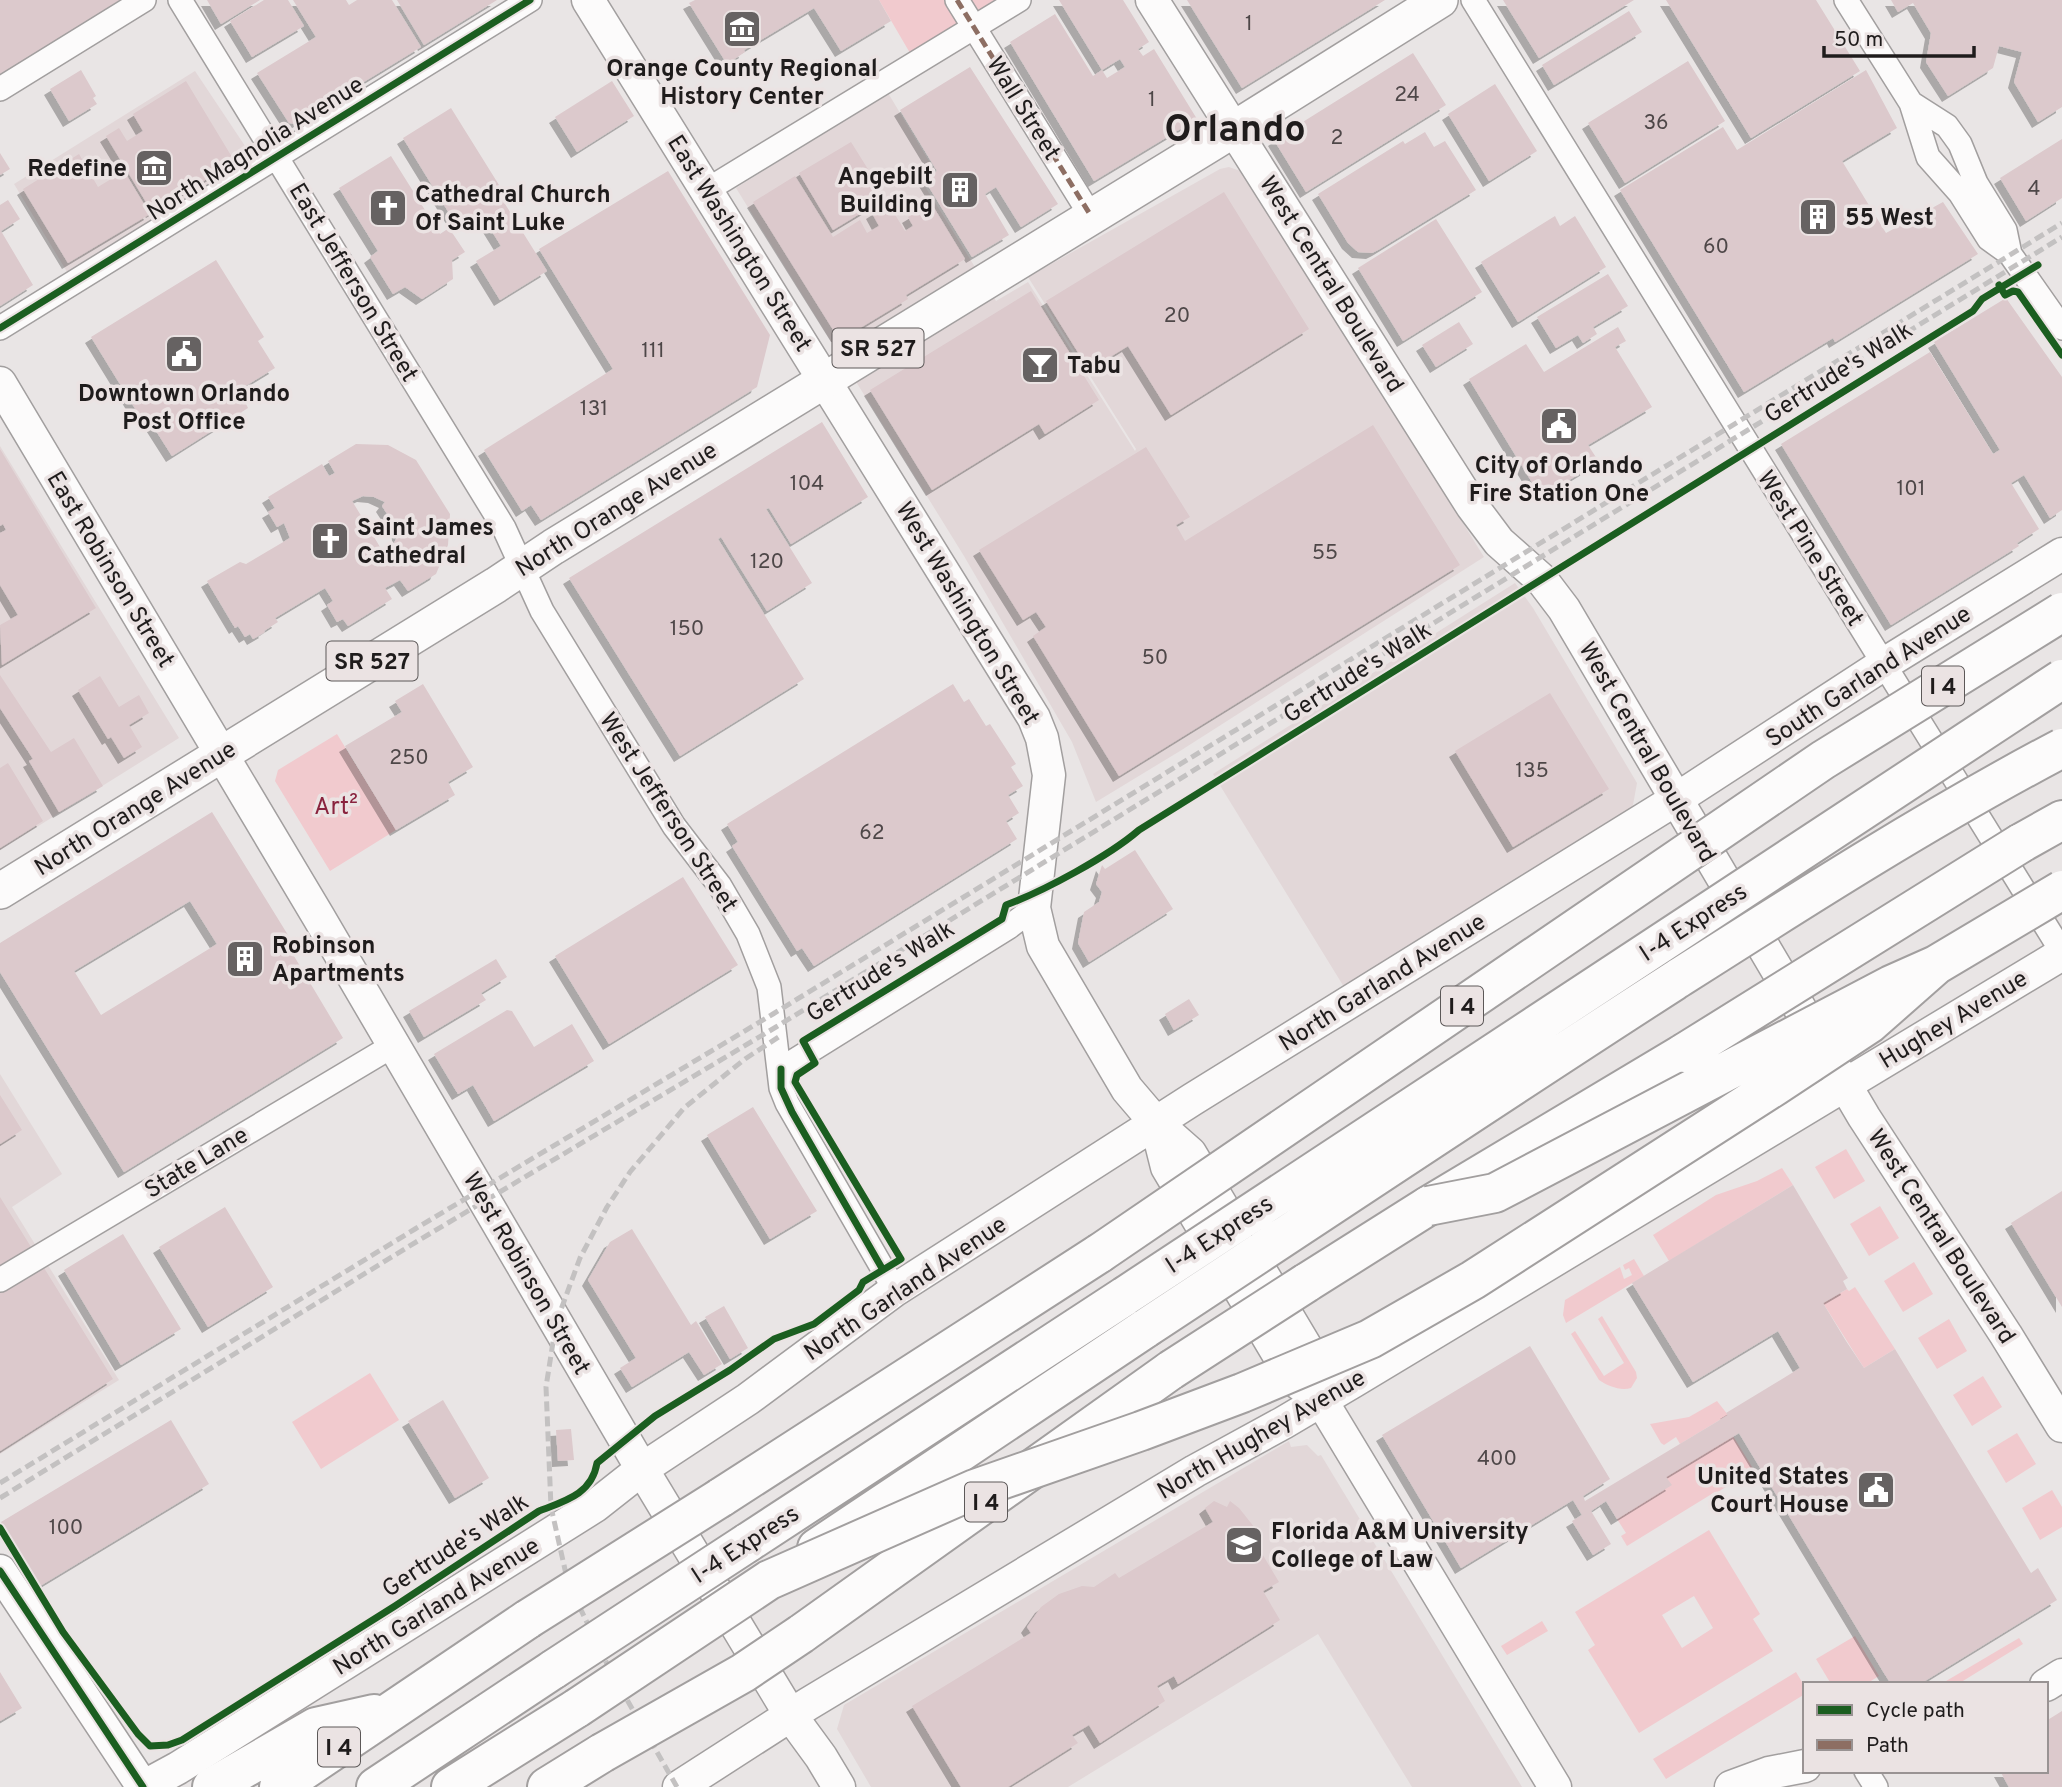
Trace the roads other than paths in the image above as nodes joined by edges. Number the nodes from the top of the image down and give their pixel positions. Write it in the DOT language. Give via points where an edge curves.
graph roads {
  1 [pos="144,0"];
  2 [pos="180,0"];
  3 [pos="530,0"];
  4 [pos="589,0"];
  5 [pos="957,0"];
  6 [pos="1019,0"];
  7 [pos="1152,0"];
  8 [pos="1440,0"];
  9 [pos="1473,0"];
  10 [pos="1846,0"];
  11 [pos="974,27"];
  12 [pos="0,89"];
  13 [pos="1911,103"];
  14 [pos="1947,126"];
  15 [pos="1234,130"];
  16 [pos="1923,144"];
  17 [pos="1964,151"];
  18 [pos="277,158"];
  19 [pos="1936,167"];
  20 [pos="707,190"];
  21 [pos="1091,216"];
  22 [pos="2010,254"];
  23 [pos="0,328"];
  24 [pos="2062,328"];
  25 [pos="825,380"];
  26 [pos="0,383"];
  27 [pos="2062,554"];
  28 [pos="522,568"];
  29 [pos="2062,612"];
  30 [pos="1884,664"];
  31 [pos="2062,678"];
  32 [pos="2062,721"];
  33 [pos="2062,748"];
  34 [pos="222,754"];
  35 [pos="1675,800"];
  36 [pos="2062,820"];
  37 [pos="2062,890"];
  38 [pos="0,891"];
  39 [pos="1804,898"];
  40 [pos="1034,908"];
  41 [pos="2062,953"];
  42 [pos="1936,965"];
  43 [pos="394,1045"];
  44 [pos="781,1079"];
  45 [pos="1845,1084"];
  46 [pos="1156,1123"];
  47 [pos="1428,1206"];
  48 [pos="0,1280"];
  49 [pos="895,1290"];
  50 [pos="1321,1401"];
  51 [pos="2062,1426"];
  52 [pos="642,1469"];
  53 [pos="0,1571"];
  54 [pos="769,1580"];
  55 [pos="400,1708"];
  56 [pos="791,1716"];
  57 [pos="1803,1766"];
  58 [pos="604,1771"];
  59 [pos="143,1787"];
  60 [pos="212,1787"];
  61 [pos="279,1787"];
  62 [pos="376,1787"];
  63 [pos="451,1787"];
  64 [pos="547,1787"];
  65 [pos="679,1787"];
  66 [pos="839,1787"];
  67 [pos="1555,1787"];
  68 [pos="1731,1787"];
  1 -- 12 [label="street"];
  2 -- 18 [label="street, East Jefferson Street"];
  3 -- 18 [label="street, North Magnolia Avenue"];
  4 -- 20 [label="street, East Washington Street"];
  5 -- 11 [label="street, Wall Street"];
  6 -- 11 [label="street"];
  7 -- 15 [label="street, West Central Boulevard"];
  8 -- 15 [label="main road, SR 527"];
  9 -- 30 [label="street, West Pine Street"];
  10 -- 13 [label="street"];
  11 -- 20 [label="street"];
  11 -- 21 [label="street, Wall Street"];
  13 -- 14 [label="street"];
  13 -- 16 [label="street"];
  14 -- 16 [label="street" via="1929,134"];
  14 -- 17 [label="street"];
  15 -- 21 [label="main road, North Orange Avenue / SR 527"];
  15 -- 35 [label="street, West Central Boulevard" via="1472,506 1499,542 1542,580 1564,609"];
  16 -- 19 [label="street"];
  17 -- 19 [label="street" via="1950,165"];
  17 -- 22 [label="street" via="1976,183 2006,230"];
  18 -- 23 [label="street, North Magnolia Avenue"];
  18 -- 28 [label="street, East Jefferson Street" via="504,528"];
  19 -- 22 [label="street" via="1960,193 1989,239"];
  20 -- 25 [label="street, East Washington Street"];
  21 -- 25 [label="main road, North Orange Avenue / SR 527"];
  22 -- 24 [label="street"];
  25 -- 28 [label="main road, North Orange Avenue / SR 527"];
  25 -- 40 [label="street, West Washington Street" via="1038,728 1049,787"];
  26 -- 34 [label="street, East Robinson Street"];
  27 -- 30 [label="street, South Garland Avenue"];
  28 -- 34 [label="main road, North Orange Avenue / SR 527"];
  28 -- 44 [label="street, West Jefferson Street" via="542,611 638,769 748,934 769,987"];
  29 -- 55 [label="highway, I 4, bridge" via="1823,760 1100,1253 528,1619"];
  30 -- 35 [label="street, South Garland Avenue"];
  30 -- 41 [label="street, West Pine Street"];
  31 -- 62 [label="highway, I-4 Express, bridge"];
  32 -- 39 [label="highway, bridge"];
  33 -- 39 [label="highway, I-4 Express, bridge"];
  34 -- 38 [label="main road, North Orange Avenue / SR 527"];
  34 -- 43 [label="street, West Robinson Street"];
  35 -- 45 [label="street, West Central Boulevard"];
  35 -- 46 [label="street, North Garland Avenue"];
  36 -- 47 [label="highway, I 4, bridge"];
  37 -- 42 [label="highway, bridge"];
  39 -- 54 [label="highway, I-4 Express, bridge" via="1451,1125"];
  40 -- 44 [label="street"];
  40 -- 46 [label="street, West Washington Street" via="1048,957 1126,1089"];
  41 -- 45 [label="street, Hughey Avenue"];
  42 -- 47 [label="highway, bridge" via="1495,1193"];
  42 -- 54 [label="highway, bridge" via="1869,1024 1786,1079 1473,1280 1370,1339 1242,1394 975,1489"];
  43 -- 48 [label="street, State Lane"];
  43 -- 52 [label="street, West Robinson Street"];
  44 -- 49 [label="street, West Jefferson Street" via="792,1112"];
  45 -- 50 [label="street, North Hughey Avenue"];
  45 -- 51 [label="street, West Central Boulevard"];
  46 -- 49 [label="street, North Garland Avenue"];
  46 -- 50 [label="street, West Washington Street" via="1190,1153 1316,1364"];
  47 -- 58 [label="highway, I 4, bridge" via="1171,1370"];
  49 -- 52 [label="street, North Garland Avenue" via="748,1399"];
  50 -- 56 [label="street, North Hughey Avenue" via="1195,1471"];
  50 -- 67 [label="street, West Washington Street"];
  52 -- 56 [label="street, West Robinson Street"];
  52 -- 59 [label="street, North Garland Avenue" via="474,1584"];
  53 -- 59 [label="street"];
  54 -- 63 [label="highway, I-4 Express, bridge"];
  55 -- 60 [label="highway" via="316,1727"];
  55 -- 61 [label="highway, I 4"];
  56 -- 65 [label="street, North Hughey Avenue"];
  56 -- 66 [label="street, West Robinson Street"];
  57 -- 68 [label="street"];
  58 -- 64 [label="highway"];
}
